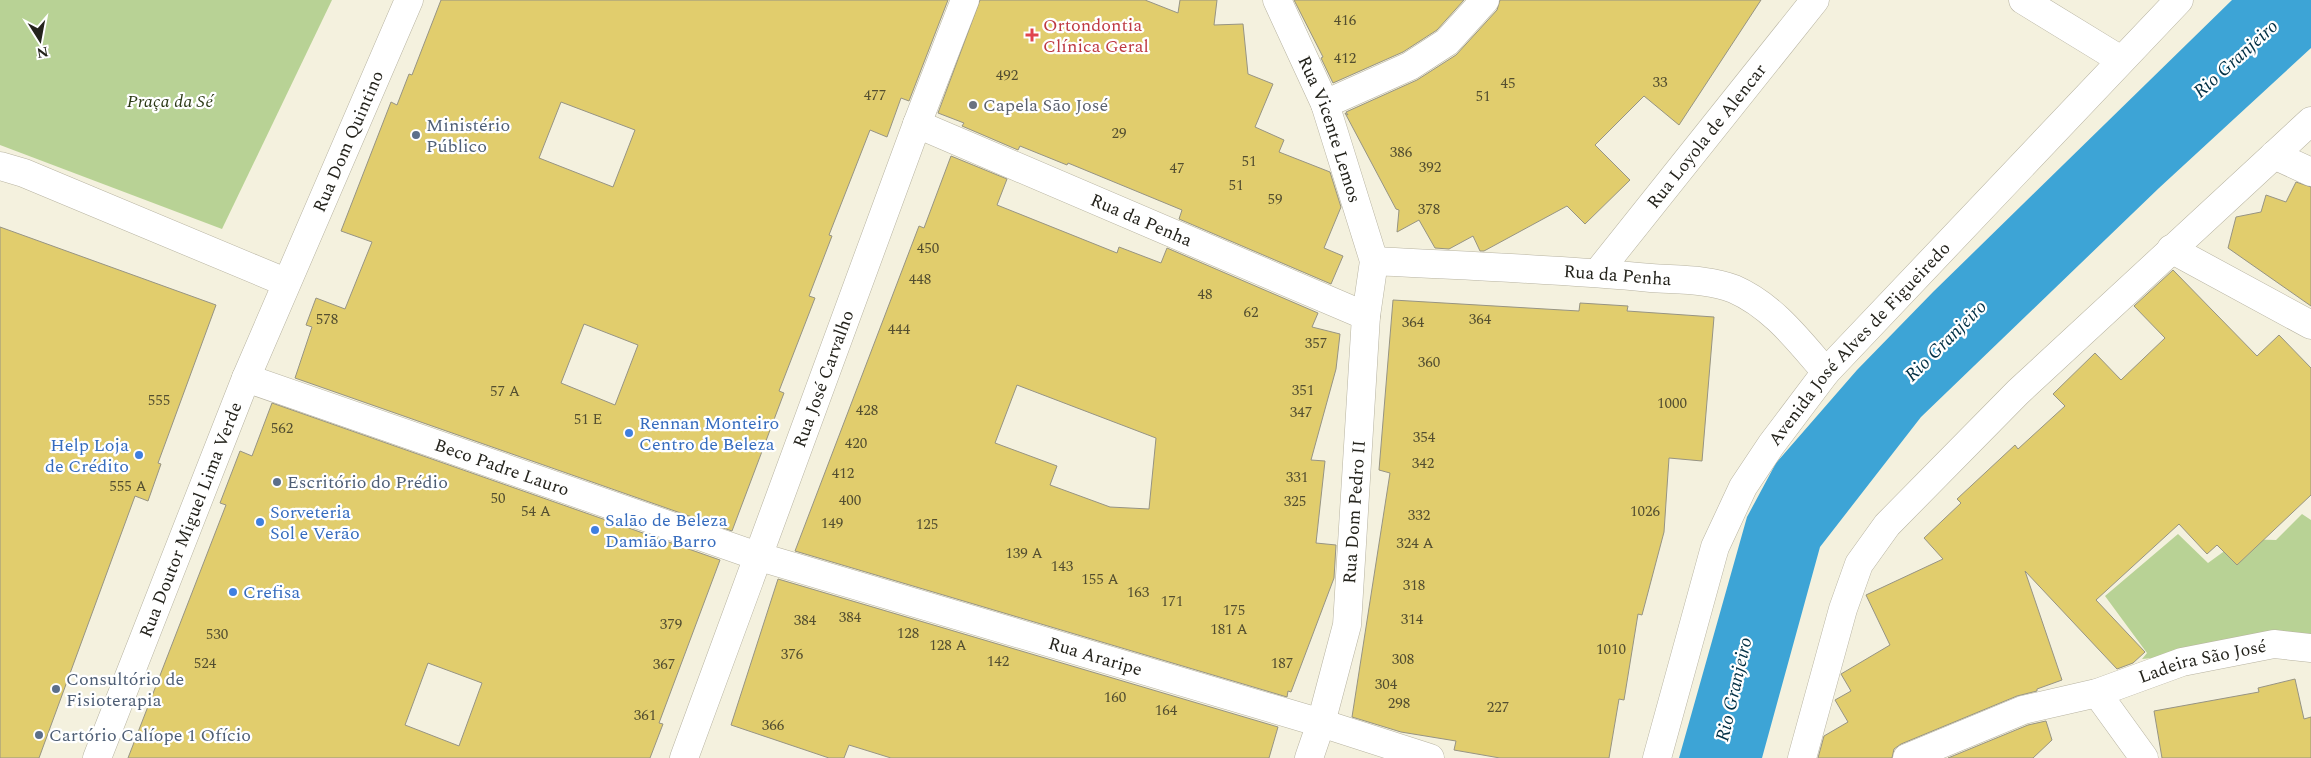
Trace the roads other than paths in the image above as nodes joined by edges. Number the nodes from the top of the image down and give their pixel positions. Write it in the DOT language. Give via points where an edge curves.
graph roads {
  1 [pos="409,0"];
  2 [pos="965,0"];
  3 [pos="1277,0"];
  4 [pos="1485,0"];
  5 [pos="1815,0"];
  6 [pos="2023,0"];
  7 [pos="2179,0"];
  8 [pos="2121,60"];
  9 [pos="1325,104"];
  10 [pos="2311,121"];
  11 [pos="917,124"];
  12 [pos="2274,155"];
  13 [pos="0,166"];
  14 [pos="2311,172"];
  15 [pos="2171,249"];
  16 [pos="1374,261"];
  17 [pos="1598,272"];
  18 [pos="285,282"];
  19 [pos="1366,316"];
  20 [pos="2311,325"];
  21 [pos="1826,372"];
  22 [pos="246,378"];
  23 [pos="760,557"];
  24 [pos="2311,648"];
  25 [pos="2097,693"];
  26 [pos="1321,723"];
  27 [pos="97,758"];
  28 [pos="684,758"];
  29 [pos="1309,758"];
  30 [pos="1430,758"];
  31 [pos="1657,758"];
  32 [pos="1802,758"];
  33 [pos="1907,758"];
  34 [pos="2144,758"];
  1 -- 18 [label="street, Rua Dom Quintino"];
  2 -- 11 [label="street, Rua José Carvalho"];
  3 -- 9 [label="street, Rua Vicente Lemos"];
  4 -- 9 [label="street" via="1448,42 1410,66"];
  5 -- 17 [label="street, Rua Loyola de Alencar"];
  6 -- 8 [label="street"];
  7 -- 8 [label="street, Avenida José Alves de Figueiredo"];
  8 -- 21 [label="street, Avenida José Alves de Figueiredo"];
  9 -- 16 [label="street, Rua Vicente Lemos"];
  10 -- 12 [label="street"];
  11 -- 19 [label="street, Rua da Penha"];
  11 -- 23 [label="street, Rua José Carvalho"];
  12 -- 14 [label="street"];
  12 -- 15 [label="street"];
  13 -- 18 [label="street" via="24,173"];
  15 -- 20 [label="street"];
  15 -- 32 [label="street" via="2011,399 1887,524 1858,564"];
  16 -- 17 [label="street, Rua da Penha"];
  16 -- 19 [label="street, Rua Dom Pedro II"];
  17 -- 21 [label="street, Rua da Penha" via="1733,288 1784,324"];
  18 -- 22 [label="street, Rua Doutor Miguel Lima Verde"];
  19 -- 26 [label="street, Rua Dom Pedro II" via="1347,624"];
  21 -- 31 [label="street, Avenida José Alves de Figueiredo" via="1743,487 1715,547"];
  22 -- 23 [label="street, Beco Padre Lauro"];
  22 -- 27 [label="street, Rua Doutor Miguel Lima Verde"];
  23 -- 26 [label="street, Rua Araripe"];
  23 -- 28 [label="street, Rua José Carvalho"];
  24 -- 25 [label="street, Ladeira São José" via="2274,644 2182,662"];
  25 -- 33 [label="street, Ladeira São José" via="2023,710"];
  25 -- 34 [label="street"];
  26 -- 29 [label="street, Rua Dom Pedro II"];
  26 -- 30 [label="street, Rua Araripe"];
}
